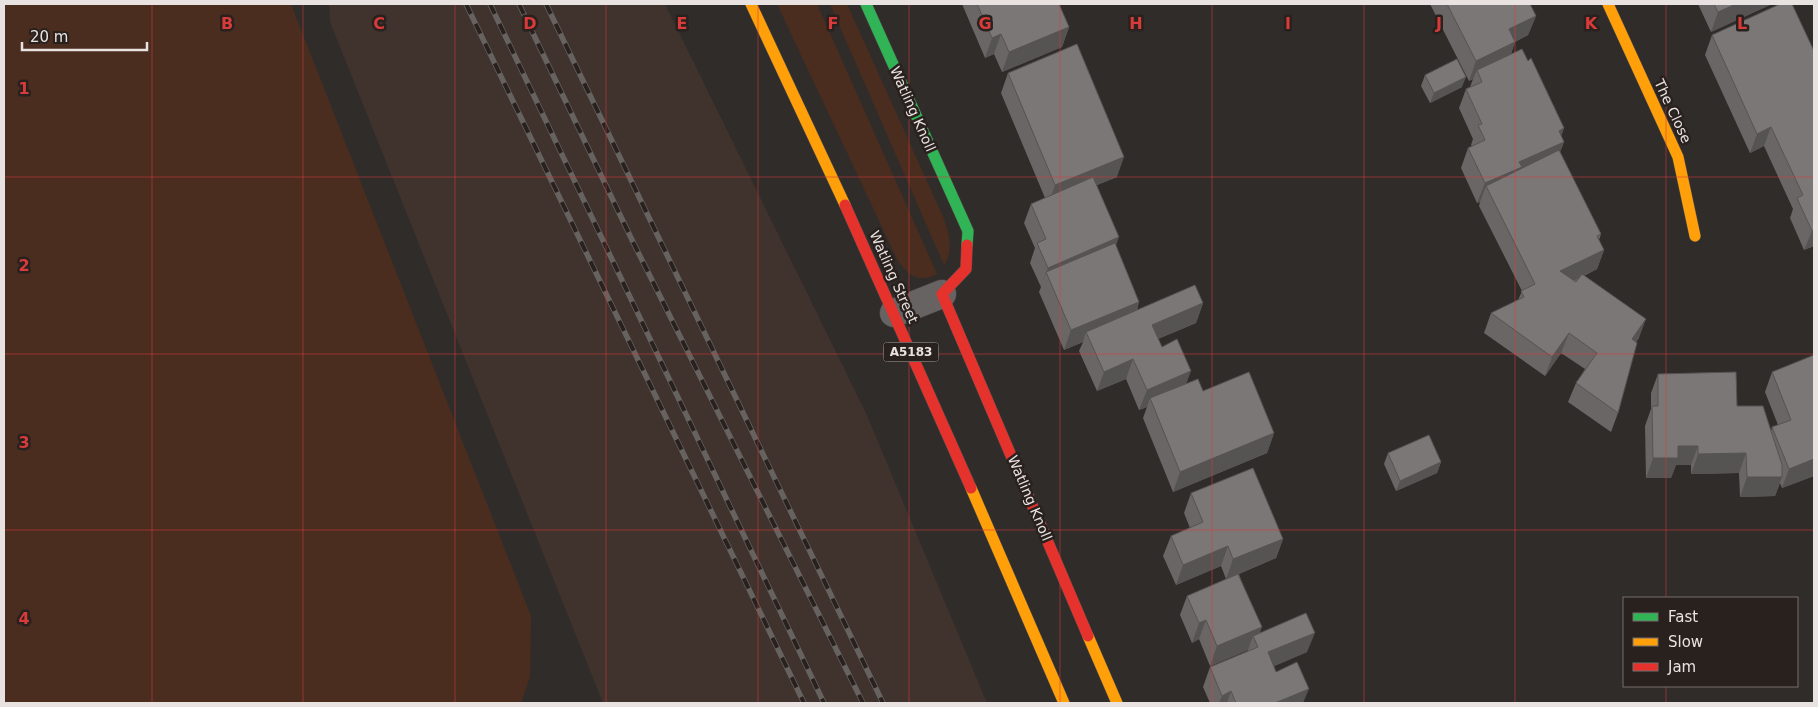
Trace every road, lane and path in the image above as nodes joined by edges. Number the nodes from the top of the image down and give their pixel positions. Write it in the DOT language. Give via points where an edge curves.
graph roads {
  1 [pos="751,4"];
  2 [pos="866,4"];
  3 [pos="1608,4"];
  4 [pos="1695,236"];
  5 [pos="942,294"];
  6 [pos="894,313"];
  7 [pos="1064,703"];
  8 [pos="1118,703"];
  1 -- 6 [label="street, Watling Street / A5183"];
  2 -- 5 [label="street, Watling Knoll" via="968,231 966,269"];
  3 -- 4 [label="street, The Close" via="1678,157"];
  5 -- 6 [label="street, Watling Knoll"];
  5 -- 8 [label="street, Watling Knoll"];
  6 -- 7 [label="street, Watling Street / A5183"];
}
